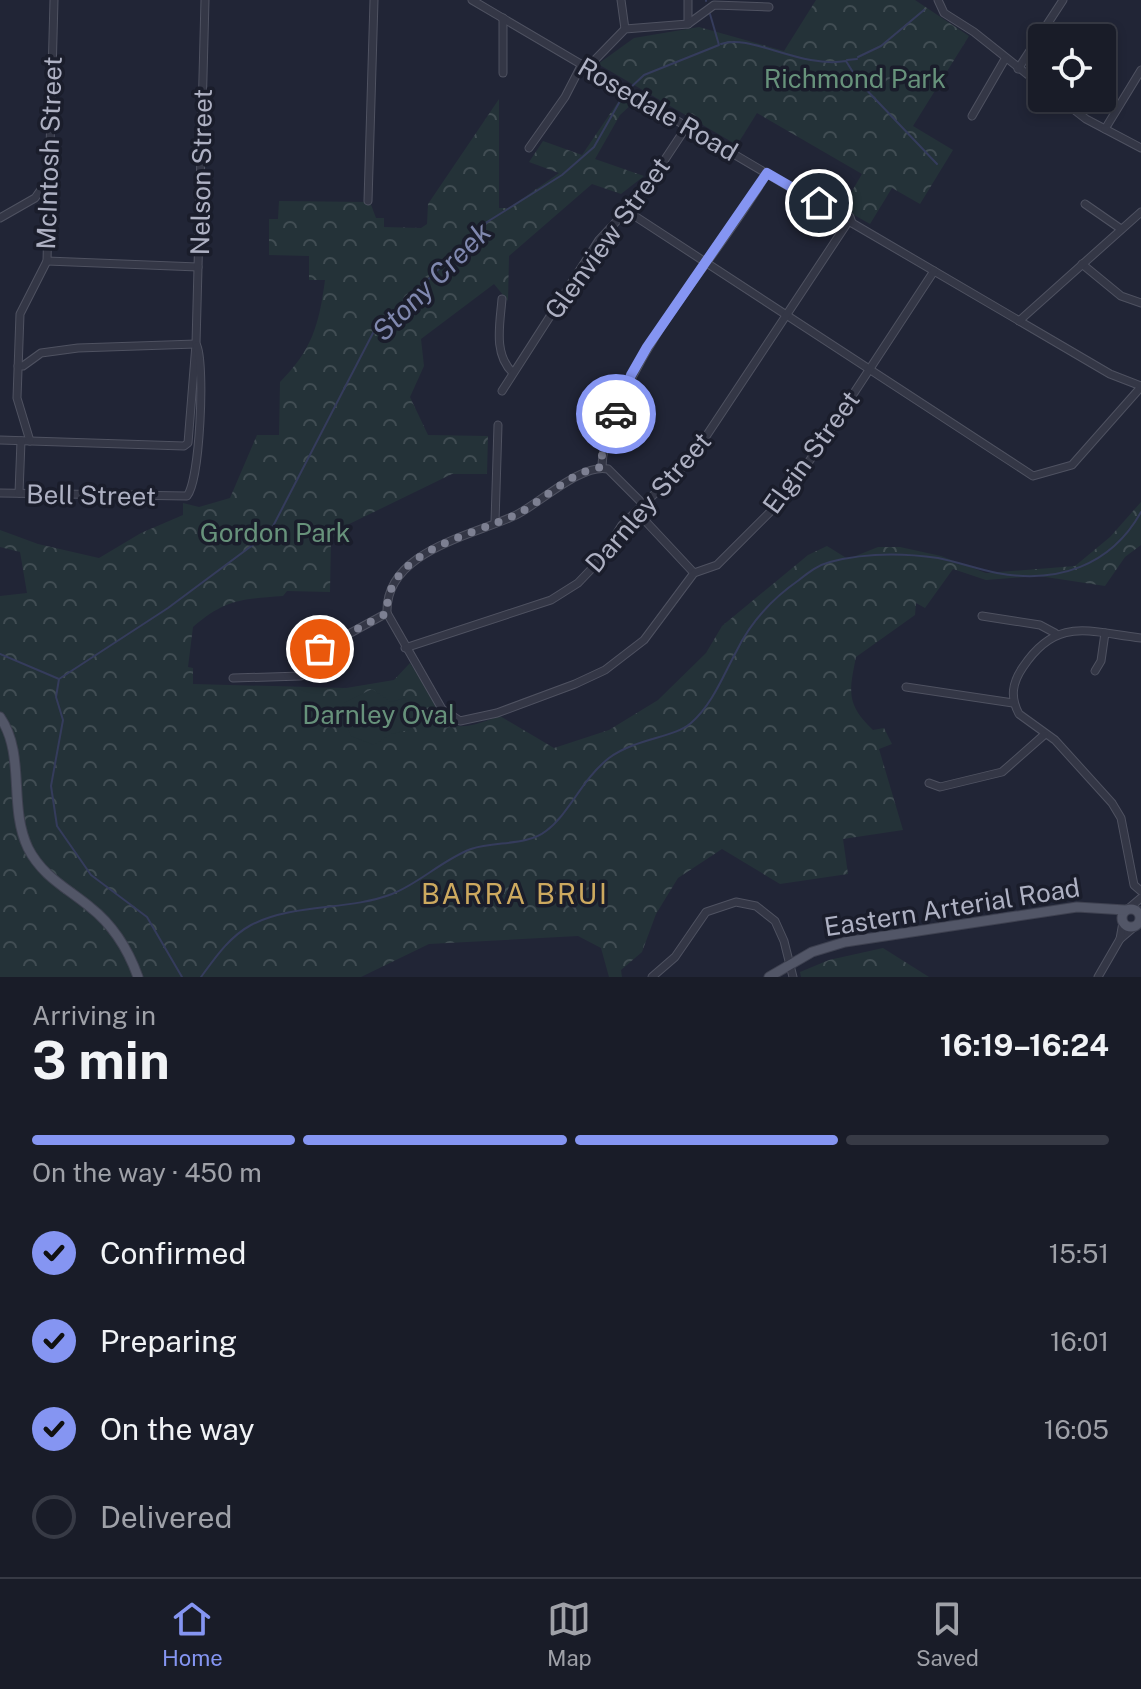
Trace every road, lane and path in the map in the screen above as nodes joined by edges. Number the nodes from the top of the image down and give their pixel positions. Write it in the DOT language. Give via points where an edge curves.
graph roads {
  1 [pos="54,0"];
  2 [pos="205,0"];
  3 [pos="374,0"];
  4 [pos="472,0"];
  5 [pos="621,0"];
  6 [pos="688,0"];
  7 [pos="938,0"];
  8 [pos="1063,0"];
  9 [pos="769,7"];
  10 [pos="503,18"];
  11 [pos="688,24"];
  12 [pos="625,29"];
  13 [pos="1005,59"];
  14 [pos="585,66"];
  15 [pos="1018,69"];
  16 [pos="1141,70"];
  17 [pos="503,73"];
  18 [pos="1028,76"];
  19 [pos="1080,112"];
  20 [pos="972,116"];
  21 [pos="687,126"];
  22 [pos="1105,129"];
  23 [pos="529,148"];
  24 [pos="1141,148"];
  25 [pos="767,173"];
  26 [pos="49,180"];
  27 [pos="48,196"];
  28 [pos="35,198"];
  29 [pos="368,201"];
  30 [pos="1085,204"];
  31 [pos="624,209"];
  32 [pos="1141,212"];
  33 [pos="0,218"];
  34 [pos="847,222"];
  35 [pos="1121,229"];
  36 [pos="47,261"];
  37 [pos="706,262"];
  38 [pos="1082,264"];
  39 [pos="198,267"];
  40 [pos="934,271"];
  41 [pos="502,299"];
  42 [pos="1141,303"];
  43 [pos="787,316"];
  44 [pos="1019,321"];
  45 [pos="196,344"];
  46 [pos="18,366"];
  47 [pos="869,370"];
  48 [pos="513,373"];
  49 [pos="1141,387"];
  50 [pos="502,391"];
  51 [pos="498,425"];
  52 [pos="0,440"];
  53 [pos="21,441"];
  54 [pos="30,441"];
  55 [pos="602,467"];
  56 [pos="0,493"];
  57 [pos="19,493"];
  58 [pos="183,497"];
  59 [pos="643,504"];
  60 [pos="636,511"];
  61 [pos="495,522"];
  62 [pos="694,573"];
  63 [pos="387,613"];
  64 [pos="982,616"];
  65 [pos="1055,633"];
  66 [pos="1105,633"];
  67 [pos="1141,638"];
  68 [pos="405,648"];
  69 [pos="1095,671"];
  70 [pos="233,678"];
  71 [pos="906,687"];
  72 [pos="1013,703"];
  73 [pos="0,714"];
  74 [pos="1044,735"];
  75 [pos="929,783"];
  76 [pos="1141,891"];
  77 [pos="1141,898"];
  78 [pos="1125,915"];
  79 [pos="1139,919"];
  80 [pos="1120,939"];
  81 [pos="790,963"];
  82 [pos="138,977"];
  83 [pos="652,977"];
  84 [pos="769,977"];
  85 [pos="793,977"];
  86 [pos="1098,977"];
  1 -- 26 [label="street, McIntosh Street"];
  2 -- 39 [label="street, Nelson Street"];
  3 -- 29 [label="street"];
  4 -- 10 [label="street, Rosedale Road"];
  5 -- 12 [label="street"];
  6 -- 11 [label="street"];
  7 -- 13 [label="street" via="944,13"];
  8 -- 15 [label="street"];
  9 -- 11 [label="street" via="714,5"];
  10 -- 14 [label="street, Rosedale Road"];
  10 -- 17 [label="street"];
  11 -- 12 [label="street"];
  12 -- 14 [label="street"];
  13 -- 15 [label="street"];
  13 -- 20 [label="street"];
  14 -- 21 [label="street, Rosedale Road"];
  14 -- 23 [label="street"];
  15 -- 18 [label="street"];
  16 -- 22 [label="street"];
  19 -- 22 [label="street"];
  21 -- 25 [label="street, Rosedale Road"];
  21 -- 31 [label="street, Glenview Street" via="642,194"];
  22 -- 24 [label="street"];
  25 -- 34 [label="street, Rosedale Road"];
  25 -- 37 [label="street"];
  26 -- 27 [label="street, McIntosh Street"];
  26 -- 28 [label="street"];
  27 -- 28 [label="street"];
  27 -- 36 [label="street, McIntosh Street"];
  28 -- 33 [label="street"];
  30 -- 35 [label="street"];
  31 -- 37 [label="street"];
  31 -- 48 [label="street, Glenview Street"];
  32 -- 35 [label="street"];
  34 -- 40 [label="street, Rosedale Road"];
  34 -- 43 [label="street, Darnley Street"];
  35 -- 38 [label="street"];
  36 -- 39 [label="street"];
  36 -- 46 [label="street, McIntosh Street" via="20,314"];
  37 -- 43 [label="street"];
  37 -- 55 [label="street" via="631,375 602,452"];
  38 -- 42 [label="street" via="1121,296"];
  38 -- 44 [label="street"];
  39 -- 45 [label="street, Nelson Street"];
  40 -- 44 [label="street, Rosedale Road"];
  40 -- 47 [label="street, Elgin Street"];
  41 -- 48 [label="street" via="499,349"];
  43 -- 47 [label="street"];
  43 -- 59 [label="street, Darnley Street" via="691,459"];
  44 -- 49 [label="street, Rosedale Road"];
  45 -- 46 [label="street" via="78,348 41,353"];
  45 -- 54 [label="street, Nelson Street" via="191,437 184,446"];
  45 -- 58 [label="street, Nelson Street" via="197,444 192,488"];
  46 -- 54 [label="street, McIntosh Street" via="17,398"];
  47 -- 49 [label="street" via="1033,476 1072,465"];
  47 -- 62 [label="street, Elgin Street" via="787,495 717,565"];
  48 -- 50 [label="street, Glenview Street"];
  51 -- 61 [label="street"];
  52 -- 53 [label="street"];
  53 -- 54 [label="street"];
  53 -- 57 [label="street"];
  55 -- 59 [label="street"];
  55 -- 61 [label="street"];
  56 -- 57 [label="street, Bell Street"];
  57 -- 58 [label="street, Bell Street"];
  59 -- 60 [label="street, Darnley Street"];
  60 -- 62 [label="street"];
  60 -- 68 [label="street, Darnley Street" via="578,583 551,600"];
  61 -- 63 [label="street" via="443,543 400,574 386,596"];
  62 -- 68 [label="street, Elgin Street" via="644,640 605,670 497,713 460,721 442,709"];
  63 -- 68 [label="street"];
  63 -- 70 [label="street" via="314,653 301,676"];
  64 -- 65 [label="street" via="1040,625"];
  65 -- 66 [label="street"];
  65 -- 72 [label="street" via="1034,651 1014,681"];
  66 -- 67 [label="street"];
  66 -- 69 [label="street"];
  71 -- 72 [label="street"];
  72 -- 74 [label="street"];
  73 -- 82 [label="main road" via="10,724 18,749 16,799 37,863 112,929"];
  74 -- 75 [label="street" via="1002,772 940,787"];
  74 -- 76 [label="street" via="1055,740 1121,818 1134,885"];
  77 -- 78 [label="street"];
  78 -- 79 [label="main road"];
  78 -- 79 [label="main road"];
  78 -- 80 [label="street"];
  78 -- 81 [label="main road, Eastern Arterial Road" via="1101,907 845,942"];
  79 -- 80 [label="street"];
  80 -- 86 [label="street"];
  81 -- 83 [label="street" via="775,921 756,906 736,902 706,912 675,957"];
  81 -- 84 [label="main road, Eastern Arterial Road"];
  81 -- 85 [label="street"];
}
